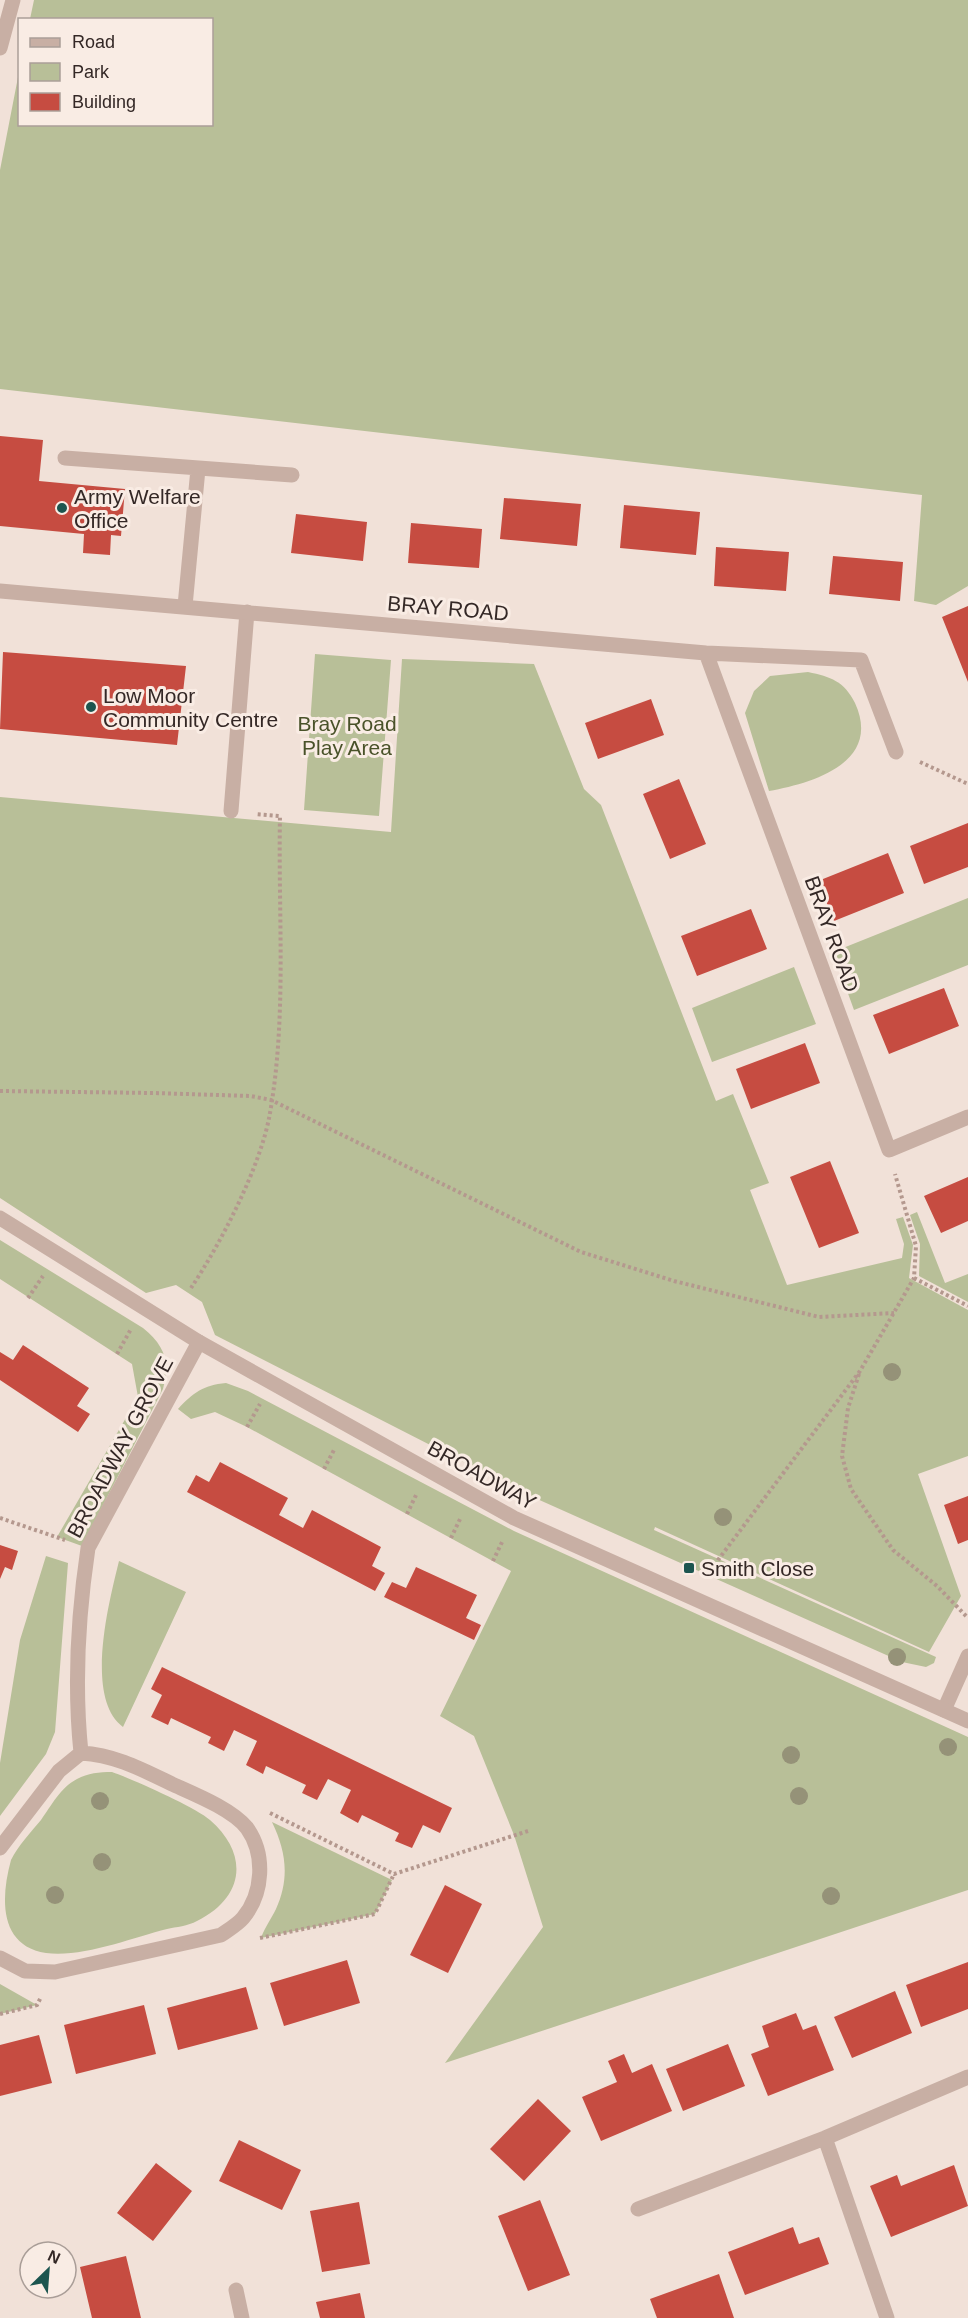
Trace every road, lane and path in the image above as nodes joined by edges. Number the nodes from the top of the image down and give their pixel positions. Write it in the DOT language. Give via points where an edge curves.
graph roads {
  1 [pos="13,0"];
  2 [pos="0,48"];
  3 [pos="65,458"];
  4 [pos="198,469"];
  5 [pos="292,476"];
  6 [pos="0,591"];
  7 [pos="185,606"];
  8 [pos="247,612"];
  9 [pos="706,653"];
  10 [pos="896,752"];
  11 [pos="968,784"];
  12 [pos="231,811"];
  13 [pos="0,1091"];
  14 [pos="271,1100"];
  15 [pos="968,1117"];
  16 [pos="889,1150"];
  17 [pos="0,1218"];
  18 [pos="914,1278"];
  19 [pos="191,1288"];
  20 [pos="968,1306"];
  21 [pos="894,1313"];
  22 [pos="199,1342"];
  23 [pos="860,1371"];
  24 [pos="0,1518"];
  25 [pos="88,1548"];
  26 [pos="696,1600"];
  27 [pos="968,1618"];
  28 [pos="968,1656"];
  29 [pos="944,1710"];
  30 [pos="968,1721"];
  31 [pos="81,1753"];
  32 [pos="246,1827"];
  33 [pos="528,1831"];
  34 [pos="0,1848"];
  35 [pos="394,1874"];
  36 [pos="221,1935"];
  37 [pos="0,1958"];
  38 [pos="968,2077"];
  39 [pos="825,2138"];
  40 [pos="638,2209"];
  41 [pos="236,2290"];
  42 [pos="242,2318"];
  43 [pos="887,2318"];
  1 -- 2 [label="street"];
  3 -- 4 [label="street"];
  4 -- 5 [label="street"];
  4 -- 7 [label="street"];
  6 -- 7 [label="street, BRAY ROAD"];
  7 -- 8 [label="street, BRAY ROAD"];
  8 -- 9 [label="street, BRAY ROAD"];
  8 -- 12 [label="street"];
  9 -- 10 [label="street, BRAY ROAD" via="861,660"];
  9 -- 16 [label="street, BRAY ROAD"];
  10 -- 11 [label="path"];
  12 -- 14 [label="path" via="280,816 280,952"];
  13 -- 14 [label="path" via="251,1096"];
  14 -- 19 [label="path" via="251,1175 210,1260"];
  14 -- 21 [label="path" via="581,1252 674,1281 819,1317"];
  15 -- 16 [label="street"];
  16 -- 18 [label="path" via="916,1246"];
  17 -- 22 [label="street, BROADWAY"];
  18 -- 20 [label="path"];
  18 -- 21 [label="path"];
  21 -- 23 [label="path"];
  22 -- 25 [label="street, BROADWAY GROVE"];
  22 -- 26 [label="street, BROADWAY" via="514,1518"];
  23 -- 26 [label="path" via="718,1560"];
  23 -- 27 [label="path" via="848,1408 842,1456 851,1489 894,1550"];
  24 -- 25 [label="path"];
  25 -- 31 [label="street, BROADWAY GROVE" via="77,1710"];
  26 -- 29 [label="street, BROADWAY"];
  28 -- 29 [label="street"];
  29 -- 30 [label="street, BROADWAY"];
  31 -- 32 [label="street" via="103,1754 124,1761 219,1807"];
  31 -- 34 [label="street" via="59,1771"];
  32 -- 35 [label="path" via="265,1810"];
  32 -- 36 [label="street" via="258,1852 259,1892 242,1919"];
  33 -- 35 [label="path"];
  35 -- 36 [label="path" via="375,1914 261,1938"];
  36 -- 37 [label="street" via="55,1972 25,1971"];
  38 -- 39 [label="street"];
  39 -- 40 [label="street"];
  39 -- 43 [label="street"];
  41 -- 42 [label="street"];
}
